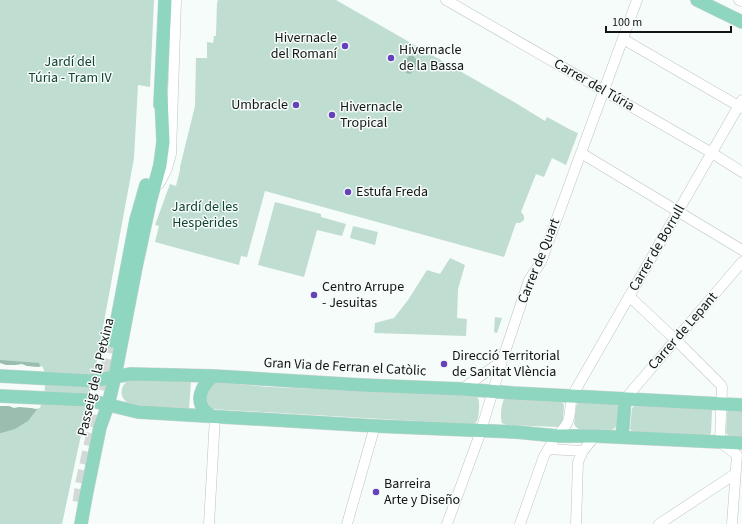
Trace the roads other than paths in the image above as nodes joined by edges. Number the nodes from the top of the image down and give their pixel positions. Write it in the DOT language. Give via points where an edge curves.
graph roads {
  1 [pos="165,0"];
  2 [pos="176,0"];
  3 [pos="446,0"];
  4 [pos="637,0"];
  5 [pos="697,0"];
  6 [pos="742,22"];
  7 [pos="623,39"];
  8 [pos="603,91"];
  9 [pos="161,96"];
  10 [pos="741,105"];
  11 [pos="580,153"];
  12 [pos="712,153"];
  13 [pos="742,172"];
  14 [pos="678,211"];
  15 [pos="143,238"];
  16 [pos="742,250"];
  17 [pos="742,262"];
  18 [pos="629,296"];
  19 [pos="675,340"];
  20 [pos="113,341"];
  21 [pos="502,361"];
  22 [pos="0,376"];
  23 [pos="115,376"];
  24 [pos="214,376"];
  25 [pos="462,389"];
  26 [pos="493,391"];
  27 [pos="0,396"];
  28 [pos="572,396"];
  29 [pos="625,399"];
  30 [pos="721,404"];
  31 [pos="108,405"];
  32 [pos="742,405"];
  33 [pos="213,416"];
  34 [pos="375,426"];
  35 [pos="481,431"];
  36 [pos="557,436"];
  37 [pos="595,436"];
  38 [pos="622,437"];
  39 [pos="720,442"];
  40 [pos="742,443"];
  41 [pos="548,449"];
  42 [pos="583,451"];
  43 [pos="735,474"];
  44 [pos="81,524"];
  45 [pos="209,524"];
  46 [pos="347,524"];
  47 [pos="447,524"];
  48 [pos="520,524"];
  49 [pos="576,524"];
  50 [pos="659,524"];
  51 [pos="732,524"];
  1 -- 9 [label="main road, Passeig de la Petxina"];
  2 -- 15 [label="street, Passeig de la Petxina" via="171,154 167,169 157,188"];
  3 -- 8 [label="street, Carrer del Túria"];
  4 -- 7 [label="street, Carrer de Quart"];
  5 -- 6 [label="main road"];
  7 -- 8 [label="street, Carrer de Quart"];
  7 -- 10 [label="street"];
  8 -- 11 [label="street, Carrer de Quart"];
  8 -- 12 [label="street, Carrer del Túria"];
  9 -- 15 [label="main road, Passeig de la Petxina" via="162,152"];
  9 -- 20 [label="main road, Passeig de la Petxina" via="153,163 136,220"];
  10 -- 12 [label="street, Carrer de Borrull"];
  11 -- 14 [label="street"];
  11 -- 21 [label="street, Carrer de Quart" via="541,262 529,280"];
  12 -- 13 [label="street, Carrer del Túria"];
  12 -- 14 [label="street, Carrer de Borrull"];
  14 -- 16 [label="street"];
  14 -- 18 [label="street, Carrer de Borrull"];
  15 -- 23 [label="main road, Passeig de la Petxina"];
  17 -- 19 [label="street, Carrer de Lepant"];
  18 -- 19 [label="street"];
  18 -- 28 [label="street, Carrer de Borrull"];
  19 -- 29 [label="street, Carrer de Lepant"];
  19 -- 30 [label="street" via="721,385"];
  21 -- 25 [label="street"];
  21 -- 26 [label="street, Carrer de Quart"];
  22 -- 23 [label="main road, Gran Via de Ferran el Catòlic" via="92,381"];
  23 -- 24 [label="main road, Gran Via de Ferran el Catòlic"];
  23 -- 31 [label="main road, Passeig de la Petxina"];
  24 -- 25 [label="main road, Gran Via de Ferran el Catòlic"];
  24 -- 33 [label="main road" via="204,385 201,395 201,405"];
  25 -- 26 [label="main road, Gran Via de Ferran el Catòlic"];
  26 -- 28 [label="main road, Gran Via de Ferran el Catòlic"];
  26 -- 35 [label="street, Carrer de Quart"];
  27 -- 31 [label="main road" via="88,400"];
  28 -- 29 [label="main road, Gran Via de Ferran el Catòlic"];
  28 -- 36 [label="street" via="568,421"];
  29 -- 30 [label="main road, Gran Via de Ferran el Catòlic"];
  29 -- 38 [label="main road"];
  30 -- 32 [label="main road, Gran Via de Ferran el Catòlic"];
  30 -- 39 [label="street"];
  31 -- 33 [label="main road" via="138,412"];
  31 -- 44 [label="main road, Passeig de la Petxina" via="100,427"];
  33 -- 34 [label="main road"];
  33 -- 45 [label="street"];
  34 -- 35 [label="main road"];
  34 -- 46 [label="street"];
  35 -- 36 [label="main road"];
  35 -- 47 [label="street, Carrer de Quart"];
  36 -- 37 [label="main road"];
  36 -- 41 [label="street"];
  37 -- 38 [label="main road"];
  37 -- 42 [label="street"];
  38 -- 39 [label="main road"];
  39 -- 40 [label="main road"];
  39 -- 43 [label="street" via="737,455"];
  41 -- 42 [label="street"];
  41 -- 48 [label="street"];
  42 -- 49 [label="street" via="578,462"];
  43 -- 50 [label="street"];
  43 -- 51 [label="street"];
}
